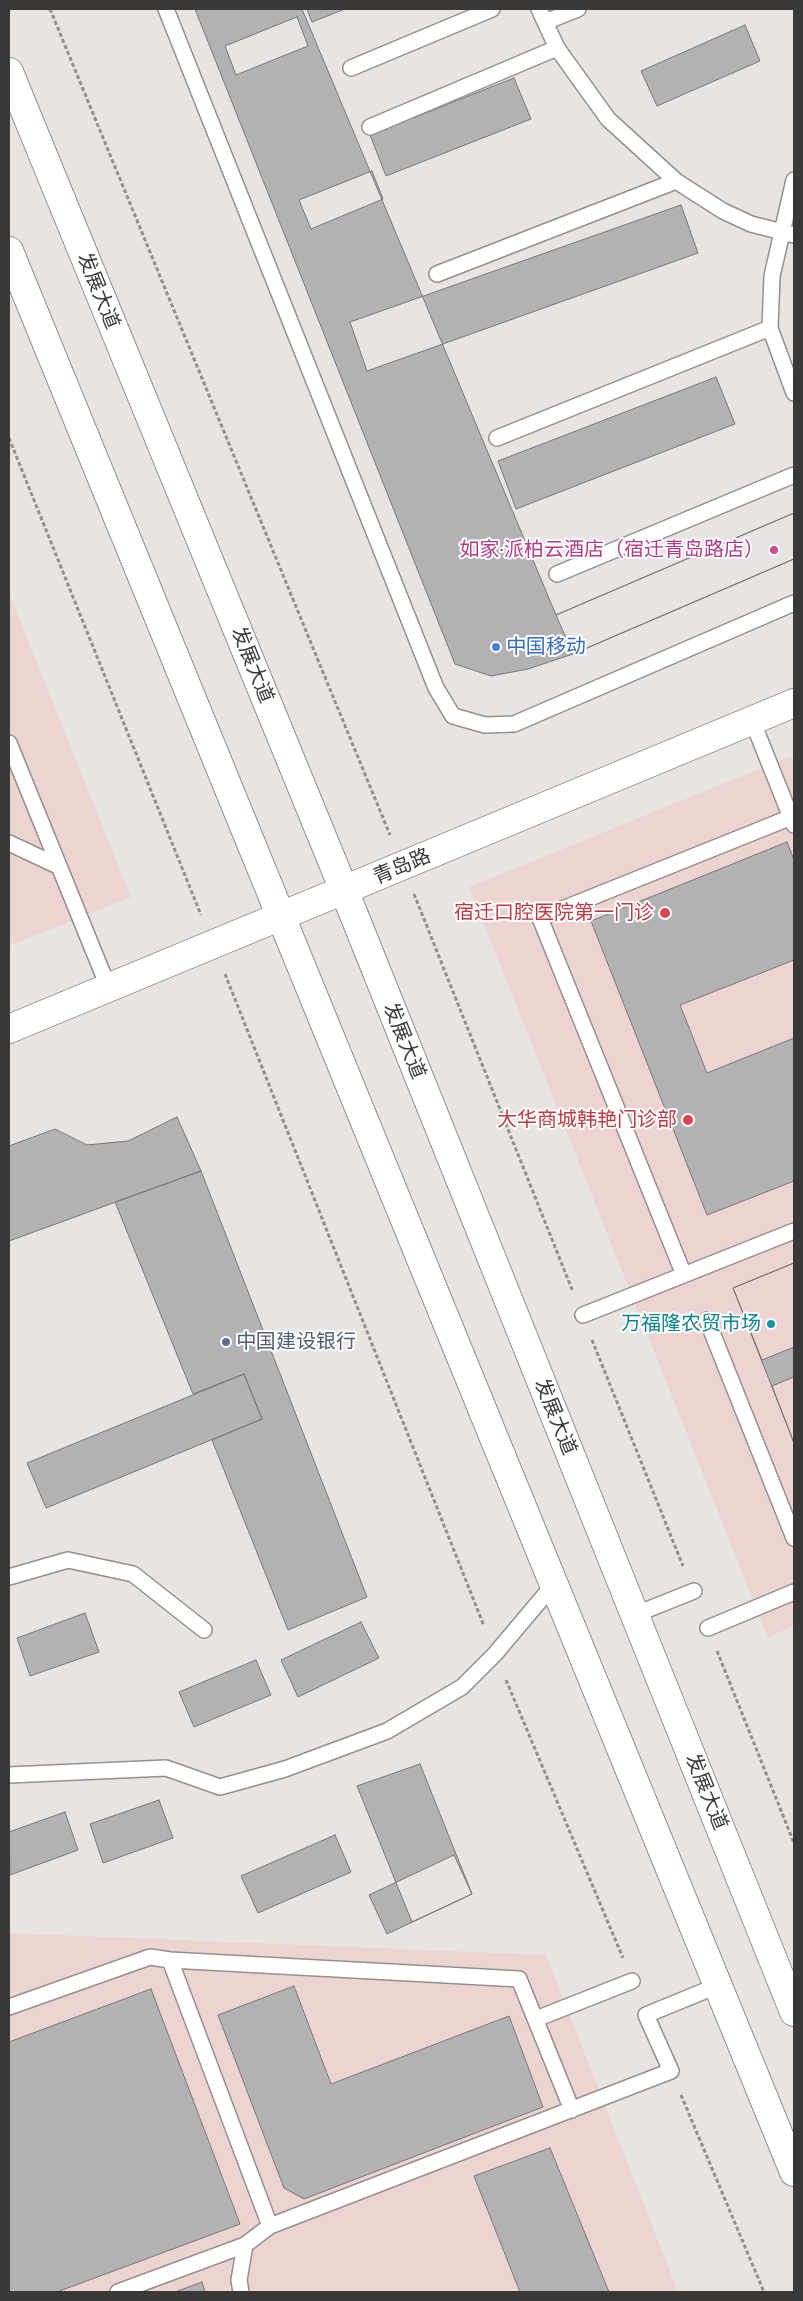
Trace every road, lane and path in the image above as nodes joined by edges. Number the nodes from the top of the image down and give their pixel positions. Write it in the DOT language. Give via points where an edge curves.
graph roads {
  1 [pos="50,9"];
  2 [pos="166,9"];
  3 [pos="492,9"];
  4 [pos="578,9"];
  5 [pos="542,16"];
  6 [pos="557,48"];
  7 [pos="351,68"];
  8 [pos="9,72"];
  9 [pos="370,126"];
  10 [pos="794,180"];
  11 [pos="676,181"];
  12 [pos="788,233"];
  13 [pos="9,251"];
  14 [pos="437,274"];
  15 [pos="770,328"];
  16 [pos="794,393"];
  17 [pos="9,438"];
  18 [pos="497,438"];
  19 [pos="794,475"];
  20 [pos="558,574"];
  21 [pos="794,603"];
  22 [pos="794,703"];
  23 [pos="752,720"];
  24 [pos="9,743"];
  25 [pos="793,819"];
  26 [pos="9,843"];
  27 [pos="58,866"];
  28 [pos="402,866"];
  29 [pos="344,890"];
  30 [pos="282,916"];
  31 [pos="214,946"];
  32 [pos="109,989"];
  33 [pos="9,1030"];
  34 [pos="794,1231"];
  35 [pos="684,1275"];
  36 [pos="583,1316"];
  37 [pos="707,1320"];
  38 [pos="794,1538"];
  39 [pos="9,1577"];
  40 [pos="554,1584"];
  41 [pos="694,1591"];
  42 [pos="794,1592"];
  43 [pos="634,1615"];
  44 [pos="708,1628"];
  45 [pos="204,1630"];
  46 [pos="495,1654"];
  47 [pos="9,1775"];
  48 [pos="794,1843"];
  49 [pos="170,1960"];
  50 [pos="632,1981"];
  51 [pos="719,1985"];
  52 [pos="9,2008"];
  53 [pos="794,2012"];
  54 [pos="536,2019"];
  55 [pos="671,2071"];
  56 [pos="572,2110"];
  57 [pos="794,2172"];
  58 [pos="270,2226"];
  59 [pos="245,2246"];
  60 [pos="118,2292"];
  61 [pos="241,2292"];
  62 [pos="764,2292"];
  1 -- 28 [label="path"];
  2 -- 21 [label="lane" via="436,688 453,716 485,725 514,724"];
  3 -- 7 [label="lane"];
  4 -- 5 [label="lane"];
  5 -- 6 [label="lane"];
  6 -- 9 [label="lane"];
  6 -- 11 [label="lane" via="608,119"];
  8 -- 29 [label="main road, 发展大道"];
  10 -- 12 [label="lane"];
  11 -- 12 [label="lane" via="723,211 751,224"];
  11 -- 14 [label="lane"];
  12 -- 15 [label="lane" via="772,276"];
  13 -- 30 [label="main road"];
  15 -- 16 [label="lane"];
  15 -- 18 [label="lane"];
  17 -- 31 [label="path"];
  19 -- 20 [label="lane"];
  22 -- 23 [label="main road, 青岛路"];
  23 -- 25 [label="lane"];
  23 -- 28 [label="main road, 青岛路"];
  24 -- 27 [label="lane"];
  25 -- 35 [label="lane" via="540,918"];
  26 -- 27 [label="lane"];
  27 -- 32 [label="lane"];
  28 -- 29 [label="main road, 青岛路"];
  28 -- 36 [label="path"];
  29 -- 30 [label="main road, 青岛路"];
  29 -- 43 [label="main road, 发展大道"];
  30 -- 31 [label="main road, 青岛路"];
  30 -- 40 [label="main road"];
  31 -- 32 [label="main road, 青岛路"];
  31 -- 46 [label="path"];
  32 -- 33 [label="main road, 青岛路"];
  34 -- 35 [label="lane"];
  35 -- 36 [label="lane"];
  36 -- 41 [label="path"];
  37 -- 38 [label="lane"];
  39 -- 45 [label="lane" via="68,1560 133,1574"];
  40 -- 46 [label="lane"];
  40 -- 51 [label="main road"];
  41 -- 43 [label="lane"];
  42 -- 44 [label="lane"];
  43 -- 53 [label="main road, 发展大道"];
  44 -- 48 [label="path"];
  46 -- 47 [label="lane" via="462,1687 387,1731 285,1769 220,1787 166,1768"];
  46 -- 50 [label="path"];
  49 -- 52 [label="lane" via="150,1956"];
  49 -- 54 [label="lane" via="519,1979"];
  49 -- 58 [label="lane"];
  50 -- 54 [label="lane"];
  51 -- 55 [label="lane" via="646,2015"];
  51 -- 57 [label="main road"];
  54 -- 56 [label="lane"];
  55 -- 56 [label="lane"];
  55 -- 62 [label="path"];
  56 -- 58 [label="lane"];
  58 -- 59 [label="lane"];
  59 -- 60 [label="lane"];
  59 -- 61 [label="lane" via="239,2280"];
}
